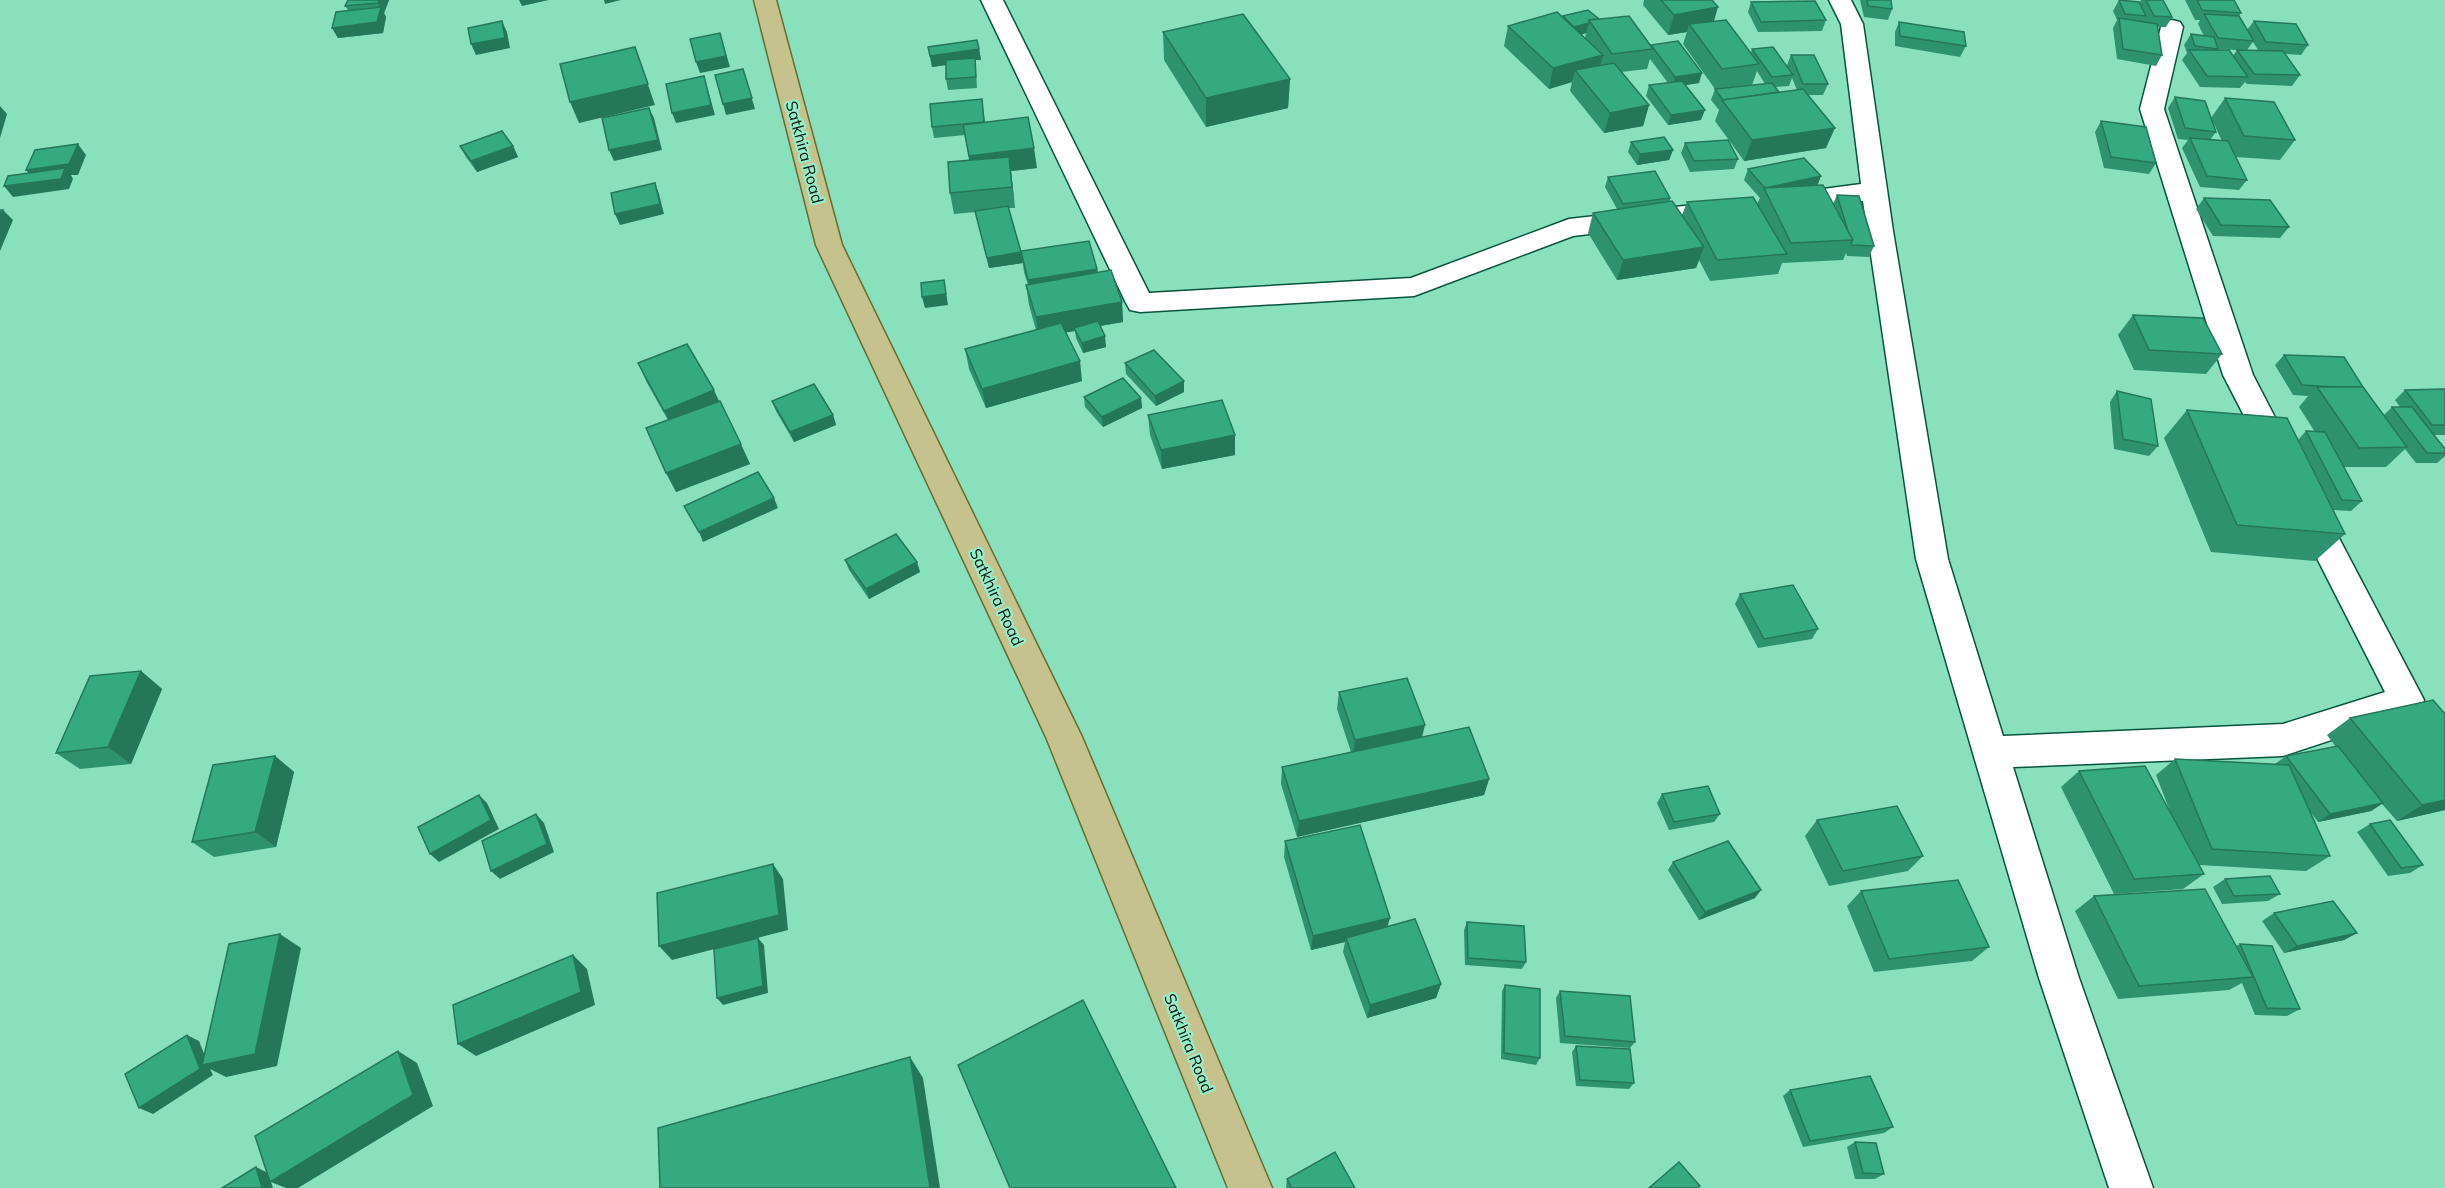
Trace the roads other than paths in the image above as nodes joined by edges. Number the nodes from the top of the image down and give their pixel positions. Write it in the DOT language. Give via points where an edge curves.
graph roads {
  1 [pos="765,0"];
  2 [pos="992,0"];
  3 [pos="1840,0"];
  4 [pos="2172,27"];
  5 [pos="1874,191"];
  6 [pos="1991,752"];
  7 [pos="1250,1188"];
  8 [pos="2131,1188"];
  1 -- 7 [label="main road, Satkhira Road" via="830,245 1064,737"];
  2 -- 5 [label="street" via="1140,303 1414,287 1569,228"];
  3 -- 5 [label="street" via="1852,24"];
  4 -- 6 [label="street" via="2152,109 2238,375 2407,700 2283,740"];
  5 -- 6 [label="street" via="1932,559"];
  6 -- 8 [label="street" via="2059,978"];
}
